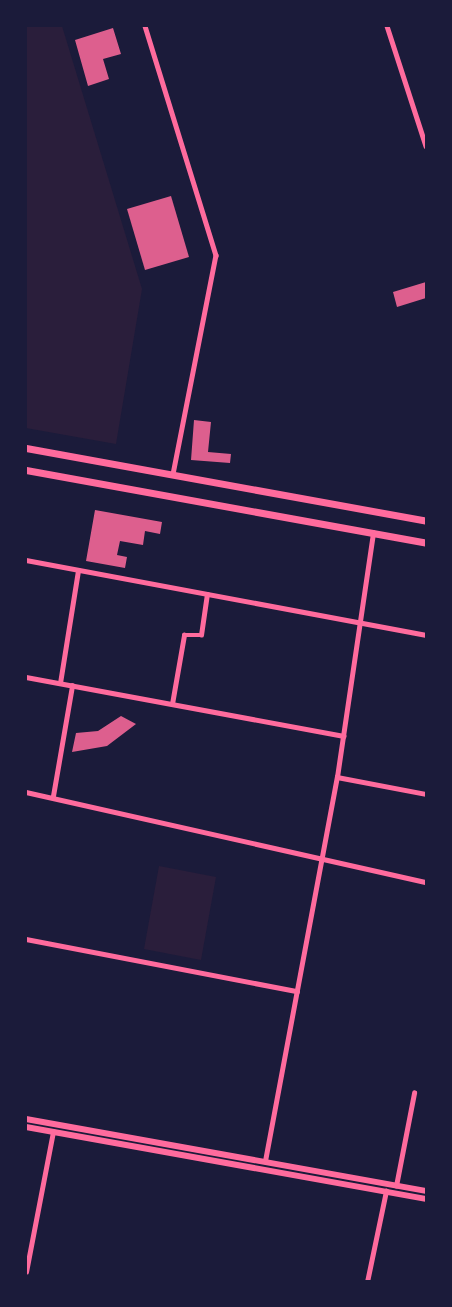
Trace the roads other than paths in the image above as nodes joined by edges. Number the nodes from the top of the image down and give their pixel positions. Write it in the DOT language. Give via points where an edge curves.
graph roads {
  1 [pos="145,26"];
  2 [pos="387,26"];
  3 [pos="426,146"];
  4 [pos="26,448"];
  5 [pos="26,470"];
  6 [pos="173,475"];
  7 [pos="426,521"];
  8 [pos="374,533"];
  9 [pos="426,543"];
  10 [pos="26,560"];
  11 [pos="78,570"];
  12 [pos="207,594"];
  13 [pos="363,623"];
  14 [pos="426,635"];
  15 [pos="26,677"];
  16 [pos="60,683"];
  17 [pos="72,686"];
  18 [pos="172,704"];
  19 [pos="344,736"];
  20 [pos="337,777"];
  21 [pos="26,792"];
  22 [pos="426,794"];
  23 [pos="53,796"];
  24 [pos="322,855"];
  25 [pos="426,882"];
  26 [pos="26,939"];
  27 [pos="297,992"];
  28 [pos="414,1093"];
  29 [pos="26,1119"];
  30 [pos="26,1127"];
  31 [pos="53,1132"];
  32 [pos="265,1161"];
  33 [pos="396,1186"];
  34 [pos="386,1191"];
  35 [pos="426,1191"];
  36 [pos="426,1198"];
  37 [pos="26,1272"];
  38 [pos="367,1281"];
  1 -- 6 [label="street" via="216,255"];
  2 -- 3 [label="street"];
  4 -- 6 [label="main road"];
  5 -- 8 [label="main road"];
  6 -- 7 [label="main road"];
  8 -- 9 [label="main road"];
  8 -- 13 [label="street" via="360,602"];
  10 -- 11 [label="street"];
  11 -- 12 [label="street"];
  11 -- 16 [label="street"];
  12 -- 13 [label="street"];
  12 -- 18 [label="street" via="201,635 184,635"];
  13 -- 14 [label="street"];
  13 -- 19 [label="street"];
  15 -- 16 [label="street"];
  16 -- 17 [label="street"];
  17 -- 18 [label="street"];
  17 -- 23 [label="street"];
  18 -- 19 [label="street"];
  19 -- 20 [label="street"];
  20 -- 22 [label="street"];
  20 -- 24 [label="street"];
  21 -- 23 [label="street"];
  23 -- 24 [label="street"];
  24 -- 25 [label="street"];
  24 -- 27 [label="street"];
  26 -- 27 [label="street"];
  27 -- 32 [label="street"];
  28 -- 33 [label="street"];
  29 -- 32 [label="main road"];
  30 -- 31 [label="main road"];
  31 -- 34 [label="main road"];
  31 -- 37 [label="street"];
  32 -- 33 [label="main road"];
  33 -- 35 [label="main road"];
  34 -- 36 [label="main road"];
  34 -- 38 [label="street"];
}
